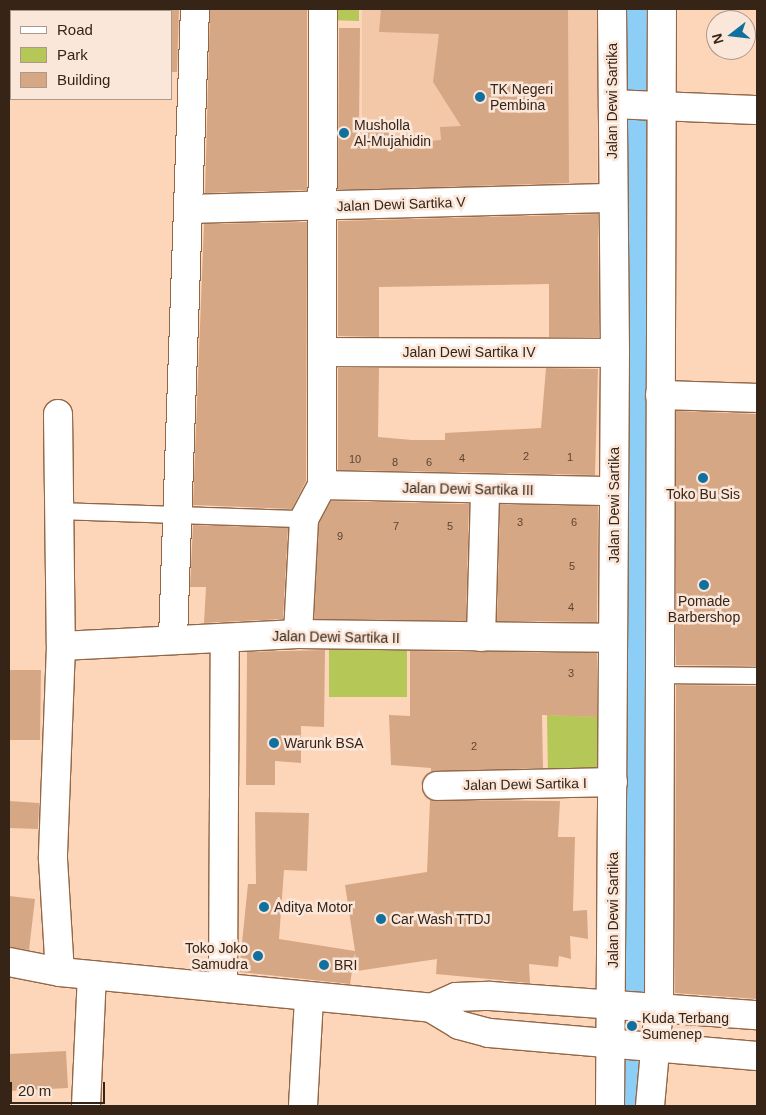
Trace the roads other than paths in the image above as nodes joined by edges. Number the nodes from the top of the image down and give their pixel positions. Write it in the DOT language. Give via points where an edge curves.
graph roads {
  1 [pos="195,9"];
  2 [pos="323,9"];
  3 [pos="612,9"];
  4 [pos="662,9"];
  5 [pos="182,81"];
  6 [pos="613,104"];
  7 [pos="662,107"];
  8 [pos="757,110"];
  9 [pos="612,198"];
  10 [pos="324,207"];
  11 [pos="191,209"];
  12 [pos="323,352"];
  13 [pos="615,353"];
  14 [pos="660,395"];
  15 [pos="757,398"];
  16 [pos="58,414"];
  17 [pos="322,485"];
  18 [pos="485,490"];
  19 [pos="614,491"];
  20 [pos="58,511"];
  21 [pos="179,515"];
  22 [pos="304,519"];
  23 [pos="298,634"];
  24 [pos="481,637"];
  25 [pos="173,638"];
  26 [pos="225,638"];
  27 [pos="612,638"];
  28 [pos="61,646"];
  29 [pos="663,675"];
  30 [pos="757,676"];
  31 [pos="613,782"];
  32 [pos="437,786"];
  33 [pos="9,962"];
  34 [pos="60,972"];
  35 [pos="92,975"];
  36 [pos="224,985"];
  37 [pos="309,997"];
  38 [pos="613,1002"];
  39 [pos="659,1007"];
  40 [pos="431,1008"];
  41 [pos="757,1015"];
  42 [pos="611,1042"];
  43 [pos="652,1048"];
  44 [pos="757,1056"];
  45 [pos="86,1106"];
  46 [pos="303,1106"];
  47 [pos="610,1106"];
  48 [pos="650,1106"];
  1 -- 5 [label="street"];
  2 -- 10 [label="street"];
  3 -- 6 [label="street, Jalan Dewi Sartika"];
  4 -- 7 [label="street"];
  5 -- 11 [label="street"];
  6 -- 7 [label="street"];
  6 -- 9 [label="street, Jalan Dewi Sartika"];
  7 -- 8 [label="street"];
  7 -- 14 [label="street"];
  9 -- 10 [label="street, Jalan Dewi Sartika V"];
  9 -- 13 [label="street, Jalan Dewi Sartika"];
  10 -- 11 [label="street, Jalan Dewi Sartika V"];
  10 -- 12 [label="street"];
  11 -- 21 [label="street"];
  12 -- 13 [label="street, Jalan Dewi Sartika IV"];
  12 -- 17 [label="street"];
  13 -- 19 [label="street, Jalan Dewi Sartika"];
  14 -- 15 [label="street"];
  14 -- 29 [label="street"];
  16 -- 20 [label="street"];
  17 -- 18 [label="street, Jalan Dewi Sartika III"];
  17 -- 22 [label="street"];
  18 -- 19 [label="street, Jalan Dewi Sartika III"];
  18 -- 24 [label="street"];
  19 -- 27 [label="street, Jalan Dewi Sartika"];
  20 -- 21 [label="lane"];
  20 -- 28 [label="street"];
  21 -- 22 [label="lane"];
  21 -- 25 [label="street"];
  22 -- 23 [label="street"];
  23 -- 24 [label="street, Jalan Dewi Sartika II"];
  23 -- 26 [label="street, Jalan Dewi Sartika II"];
  24 -- 27 [label="street, Jalan Dewi Sartika II"];
  25 -- 26 [label="street, Jalan Dewi Sartika II"];
  25 -- 28 [label="street, Jalan Dewi Sartika II"];
  26 -- 36 [label="street"];
  27 -- 31 [label="street, Jalan Dewi Sartika"];
  28 -- 34 [label="street" via="53,859"];
  29 -- 30 [label="lane"];
  29 -- 39 [label="street"];
  31 -- 32 [label="street, Jalan Dewi Sartika I"];
  31 -- 38 [label="street, Jalan Dewi Sartika"];
  33 -- 34 [label="street"];
  34 -- 35 [label="street"];
  35 -- 36 [label="street"];
  35 -- 45 [label="street"];
  36 -- 37 [label="street"];
  37 -- 40 [label="street"];
  37 -- 46 [label="street"];
  38 -- 39 [label="street"];
  38 -- 40 [label="street" via="456,997"];
  38 -- 42 [label="street, Jalan Dewi Sartika"];
  39 -- 41 [label="street"];
  39 -- 43 [label="street"];
  40 -- 42 [label="street" via="459,1025 488,1033"];
  42 -- 43 [label="street"];
  42 -- 47 [label="street, Jalan Dewi Sartika"];
  43 -- 44 [label="street"];
  43 -- 48 [label="street"];
}
